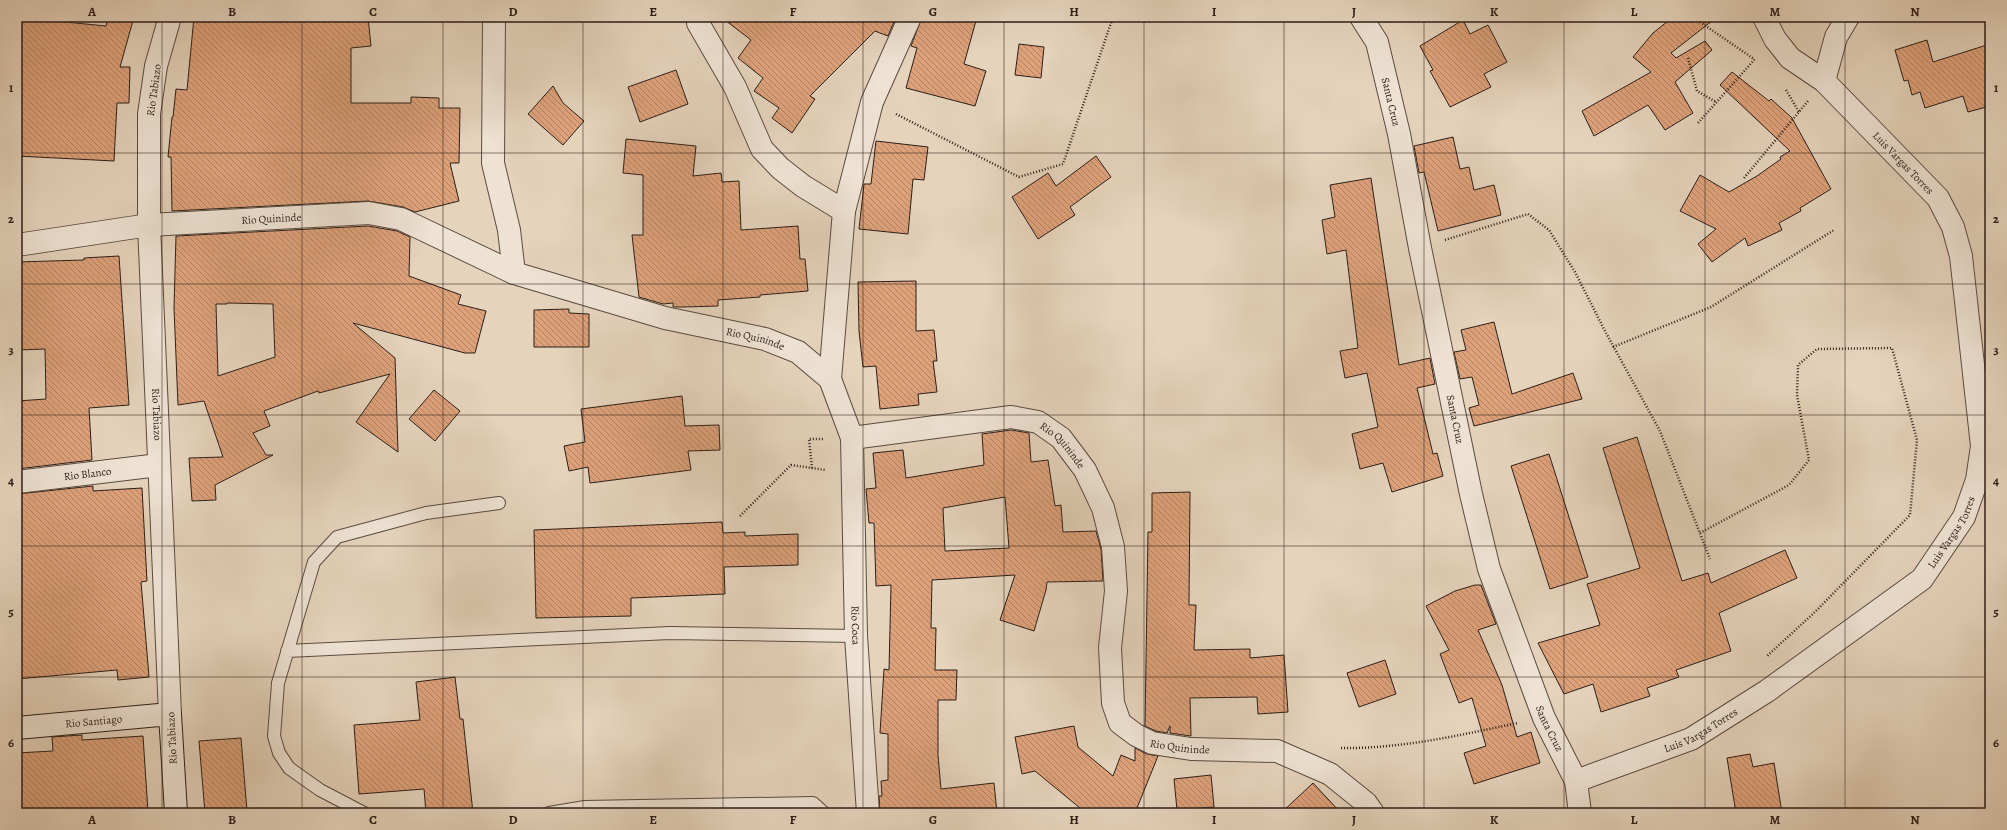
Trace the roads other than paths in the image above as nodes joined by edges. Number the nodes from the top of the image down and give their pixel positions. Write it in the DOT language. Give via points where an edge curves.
graph roads {
  1 [pos="170,17"];
  2 [pos="494,17"];
  3 [pos="698,17"];
  4 [pos="910,17"];
  5 [pos="1361,17"];
  6 [pos="1764,17"];
  7 [pos="1848,17"];
  8 [pos="1824,81"];
  9 [pos="844,211"];
  10 [pos="149,225"];
  11 [pos="17,245"];
  12 [pos="514,273"];
  13 [pos="830,379"];
  14 [pos="852,438"];
  15 [pos="159,465"];
  16 [pos="17,482"];
  17 [pos="500,503"];
  18 [pos="856,636"];
  19 [pos="287,651"];
  20 [pos="170,714"];
  21 [pos="17,728"];
  22 [pos="1576,781"];
  23 [pos="176,813"];
  24 [pos="364,813"];
  25 [pos="549,813"];
  26 [pos="824,813"];
  27 [pos="868,813"];
  28 [pos="1373,813"];
  29 [pos="1580,813"];
  1 -- 10 [label="street, Rio Tabiazo" via="156,66 150,114"];
  2 -- 12 [label="street" via="492,163 509,230"];
  3 -- 9 [label="street" via="698,23 735,87 762,149 780,168 803,186"];
  4 -- 9 [label="street" via="872,102"];
  5 -- 22 [label="street, Santa Cruz" via="1377,42 1471,494 1489,569 1544,718"];
  6 -- 8 [label="street, Luis Vargas Torres" via="1775,39 1790,58"];
  7 -- 8 [label="street" via="1836,37"];
  8 -- 22 [label="street, Luis Vargas Torres" via="1938,198 1953,228 1961,256 1982,446 1977,480 1964,517 1922,580 1767,691 1691,739"];
  9 -- 13 [label="street"];
  10 -- 11 [label="street, Rio Quininde"];
  10 -- 12 [label="street, Rio Quininde" via="369,213 401,219"];
  10 -- 15 [label="street, Rio Tabiazo"];
  12 -- 13 [label="street, Rio Quininde" via="665,318 765,339 798,352"];
  13 -- 14 [label="street, Rio Quininde"];
  14 -- 18 [label="street, Rio Coca"];
  14 -- 28 [label="street, Rio Quininde" via="1011,417 1038,422 1061,438 1085,470 1103,508 1113,547 1116,592 1110,648 1113,703 1120,723 1152,743 1191,749 1277,751 1330,774 1366,803"];
  15 -- 16 [label="street, Rio Blanco"];
  15 -- 20 [label="street, Rio Tabiazo"];
  17 -- 19 [label="lane" via="426,513 338,537 314,562"];
  18 -- 19 [label="lane" via="670,633"];
  18 -- 27 [label="street, Rio Coca"];
  19 -- 24 [label="lane" via="276,698 274,736 279,753 289,768 320,790"];
  20 -- 21 [label="street, Rio Santiago"];
  20 -- 23 [label="street, Rio Tabiazo"];
  22 -- 29 [label="street, Santa Cruz"];
  25 -- 26 [label="lane" via="585,807 813,803"];
}
